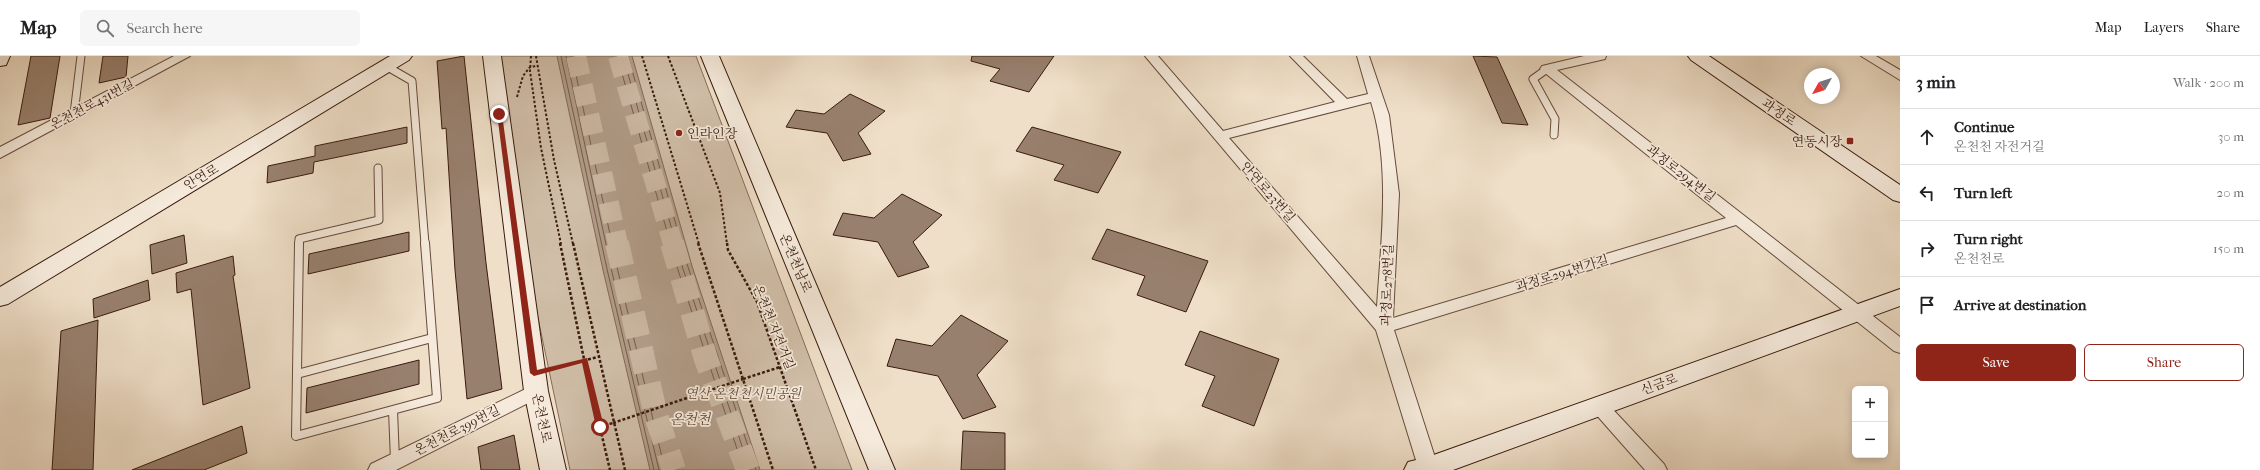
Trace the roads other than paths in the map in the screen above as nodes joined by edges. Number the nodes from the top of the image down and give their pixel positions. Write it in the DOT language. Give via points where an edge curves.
graph roads {
  1 [pos="1,56"];
  2 [pos="82,56"];
  3 [pos="184,56"];
  4 [pos="492,56"];
  5 [pos="710,56"];
  6 [pos="1151,56"];
  7 [pos="1296,56"];
  8 [pos="1363,56"];
  9 [pos="1600,56"];
  10 [pos="1697,56"];
  11 [pos="1867,56"];
  12 [pos="395,61"];
  13 [pos="0,62"];
  14 [pos="1546,69"];
  15 [pos="1900,76"];
  16 [pos="1376,96"];
  17 [pos="1344,104"];
  18 [pos="74,114"];
  19 [pos="1554,135"];
  20 [pos="1220,136"];
  21 [pos="0,152"];
  22 [pos="378,168"];
  23 [pos="1900,195"];
  24 [pos="1739,219"];
  25 [pos="1900,297"];
  26 [pos="0,298"];
  27 [pos="1858,312"];
  28 [pos="1384,327"];
  29 [pos="432,338"];
  30 [pos="1900,346"];
  31 [pos="297,374"];
  32 [pos="535,382"];
  33 [pos="1599,406"];
  34 [pos="393,410"];
  35 [pos="395,461"];
  36 [pos="1425,469"];
  37 [pos="378,470"];
  38 [pos="553,470"];
  39 [pos="882,470"];
  40 [pos="1657,470"];
  1 -- 13 [label="street"];
  2 -- 18 [label="lane"];
  3 -- 18 [label="street, 온천천로431번길"];
  4 -- 32 [label="street, 온천천로"];
  5 -- 39 [label="street, 온천천남로"];
  6 -- 20 [label="street, 안연로23번길"];
  7 -- 17 [label="street"];
  8 -- 16 [label="street, 과정로278번길"];
  9 -- 14 [label="street"];
  10 -- 23 [label="street, 과정로"];
  11 -- 15 [label="street"];
  12 -- 26 [label="street, 안연로"];
  12 -- 29 [label="lane" via="412,81"];
  14 -- 19 [label="lane" via="1533,79 1554,119"];
  14 -- 24 [label="street, 과정로294번길"];
  16 -- 17 [label="street"];
  16 -- 28 [label="street, 과정로278번길" via="1382,115 1392,194"];
  17 -- 20 [label="street"];
  18 -- 21 [label="street, 온천천로431번길"];
  20 -- 28 [label="street, 안연로23번길"];
  22 -- 31 [label="lane" via="378,220 299,239"];
  24 -- 27 [label="street, 과정로294번길"];
  24 -- 28 [label="street, 과정로294번가길"];
  25 -- 27 [label="street, 신금로"];
  27 -- 30 [label="street, 과정로294번길"];
  27 -- 33 [label="street, 신금로"];
  28 -- 36 [label="street, 과정로278번길"];
  29 -- 31 [label="lane"];
  29 -- 34 [label="lane" via="436,398"];
  31 -- 34 [label="lane" via="296,436"];
  32 -- 35 [label="street, 온천천로399번길"];
  32 -- 38 [label="street, 온천천로"];
  33 -- 36 [label="street, 신금로"];
  33 -- 40 [label="street"];
  34 -- 35 [label="lane"];
  35 -- 37 [label="street, 온천천로399번길"];
}
